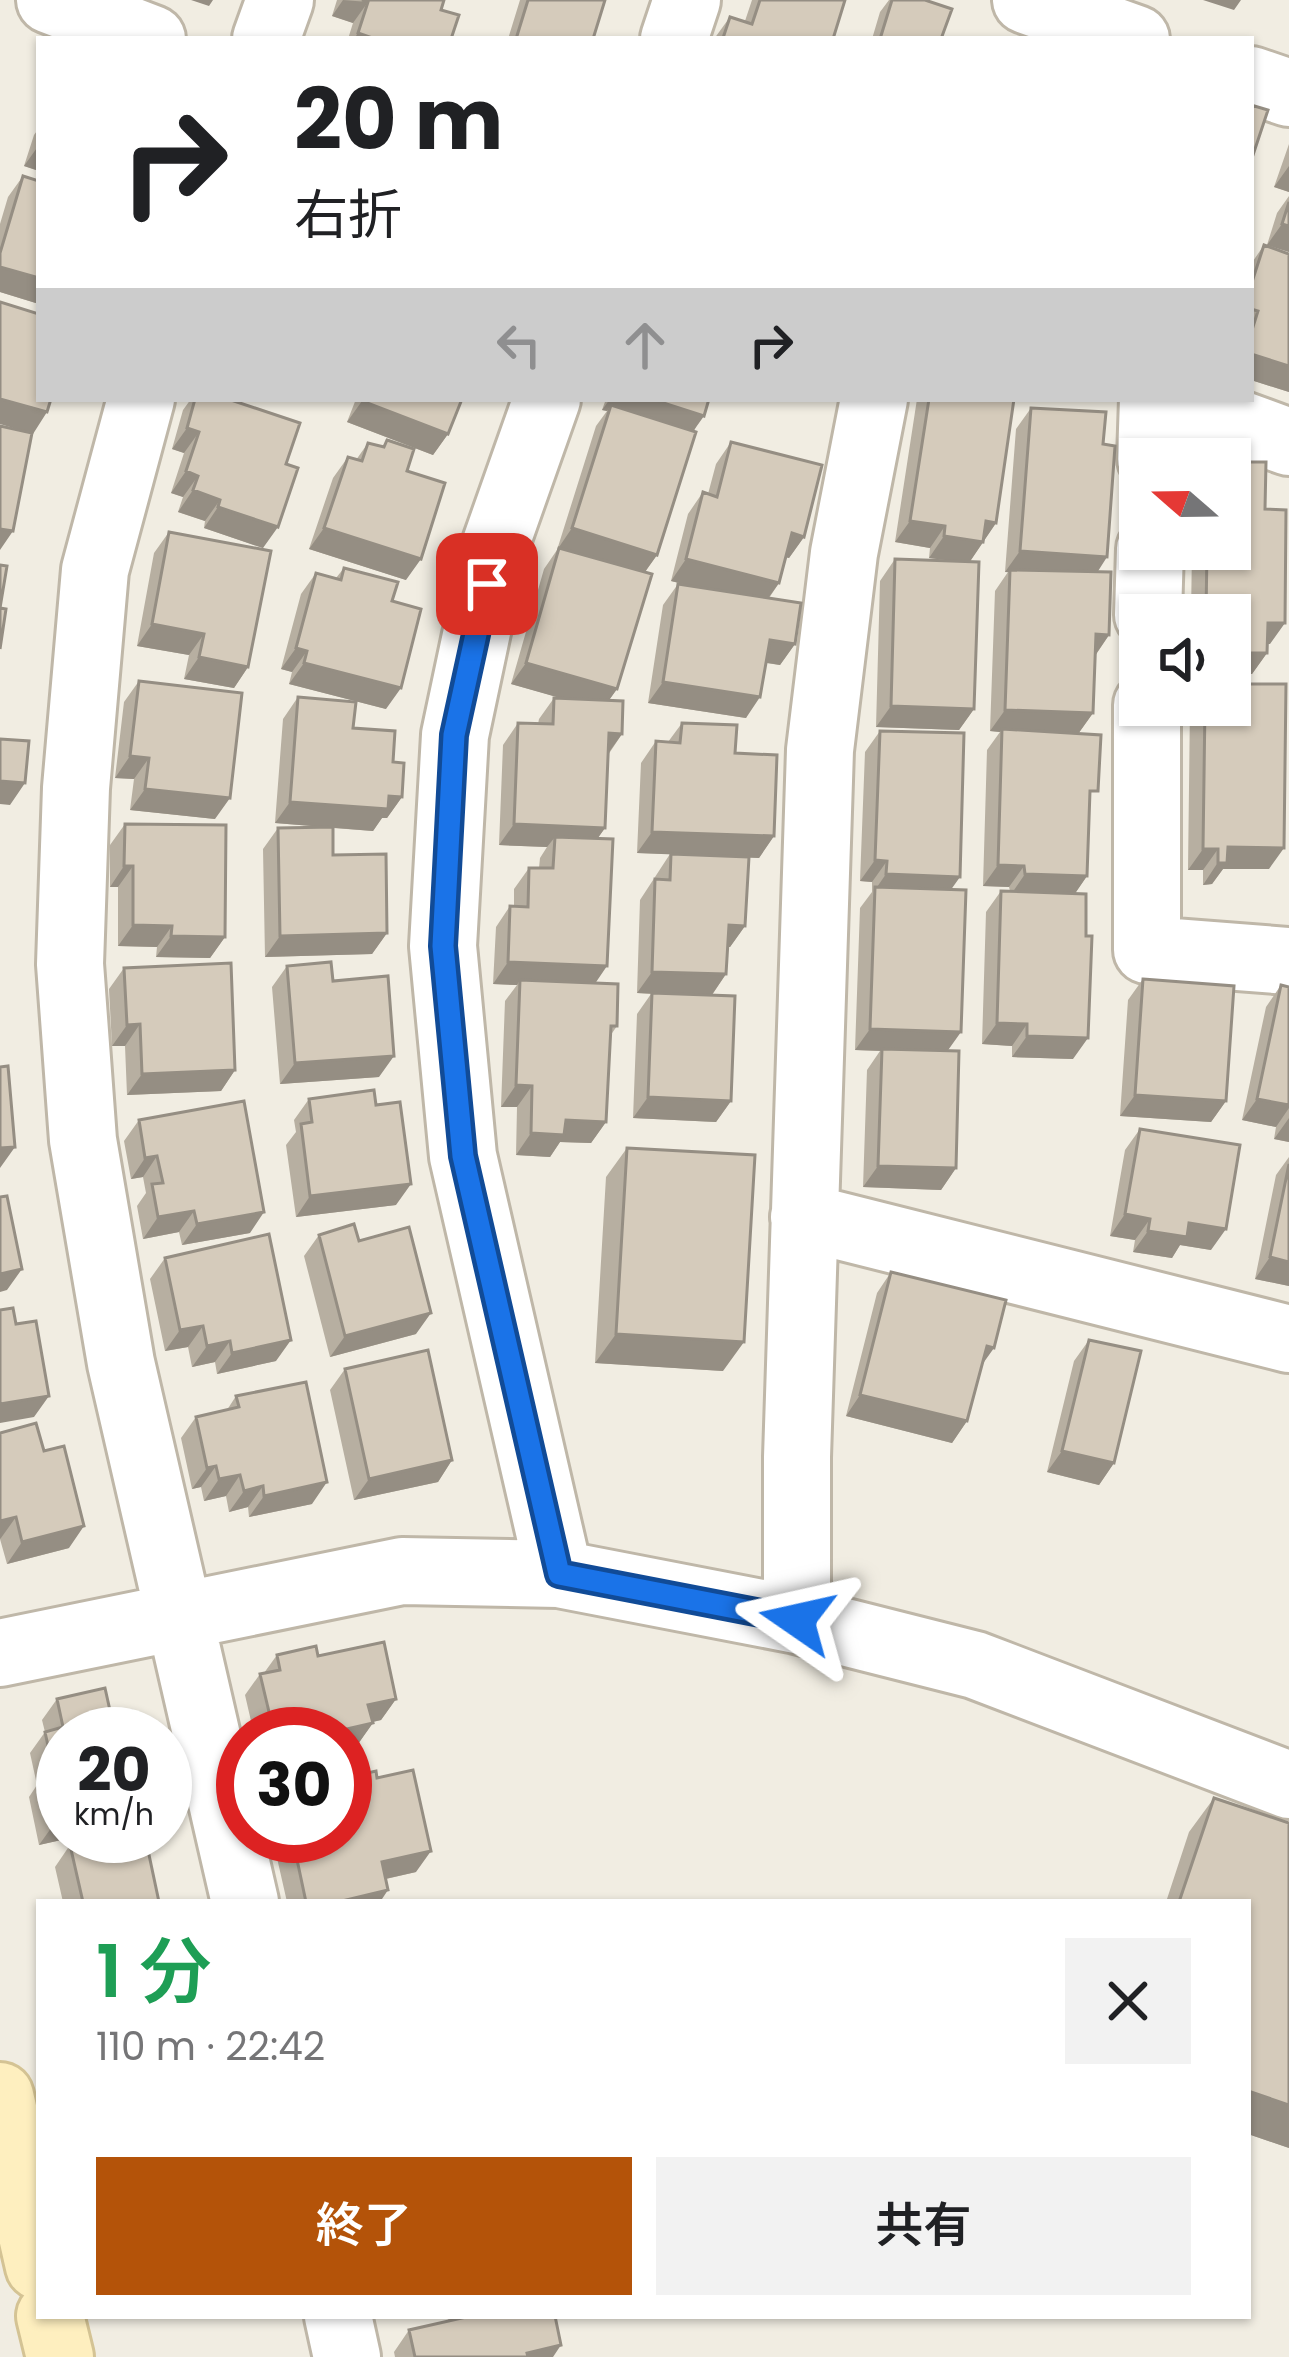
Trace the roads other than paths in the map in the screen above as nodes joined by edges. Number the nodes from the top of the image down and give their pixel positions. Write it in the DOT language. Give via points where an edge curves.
graph roads {
  1 [pos="50,0"];
  2 [pos="280,0"];
  3 [pos="687,0"];
  4 [pos="1026,0"];
  5 [pos="144,36"];
  6 [pos="267,36"];
  7 [pos="675,36"];
  8 [pos="1128,36"];
  9 [pos="1254,81"];
  10 [pos="1289,93"];
  11 [pos="140,402"];
  12 [pos="547,402"];
  13 [pos="873,402"];
  14 [pos="1153,402"];
  15 [pos="1179,402"];
  16 [pos="1152,438"];
  17 [pos="1289,442"];
  18 [pos="1147,726"];
  19 [pos="1289,961"];
  20 [pos="804,1217"];
  21 [pos="1289,1339"];
  22 [pos="559,1574"];
  23 [pos="180,1617"];
  24 [pos="797,1620"];
  25 [pos="0,1653"];
  26 [pos="1289,1784"];
  27 [pos="244,1899"];
  28 [pos="0,2096"];
  29 [pos="36,2253"];
  30 [pos="51,2319"];
  31 [pos="339,2319"];
  32 [pos="60,2357"];
  33 [pos="347,2357"];
  1 -- 5 [label="street"];
  2 -- 6 [label="street"];
  3 -- 7 [label="street"];
  4 -- 8 [label="street"];
  9 -- 10 [label="street"];
  11 -- 23 [label="street" via="95,570 70,964 83,1140 122,1364"];
  12 -- 22 [label="street" via="495,546 454,735 443,946 463,1156"];
  13 -- 20 [label="street" via="844,553 820,750"];
  14 -- 16 [label="street"];
  15 -- 17 [label="street"];
  18 -- 19 [label="street" via="1147,950"];
  20 -- 21 [label="street"];
  20 -- 24 [label="street"];
  22 -- 23 [label="street" via="403,1571"];
  22 -- 24 [label="street"];
  23 -- 25 [label="street"];
  23 -- 27 [label="street"];
  24 -- 26 [label="street" via="974,1664"];
  28 -- 29 [label="street"];
  30 -- 32 [label="street"];
  31 -- 33 [label="street"];
}
